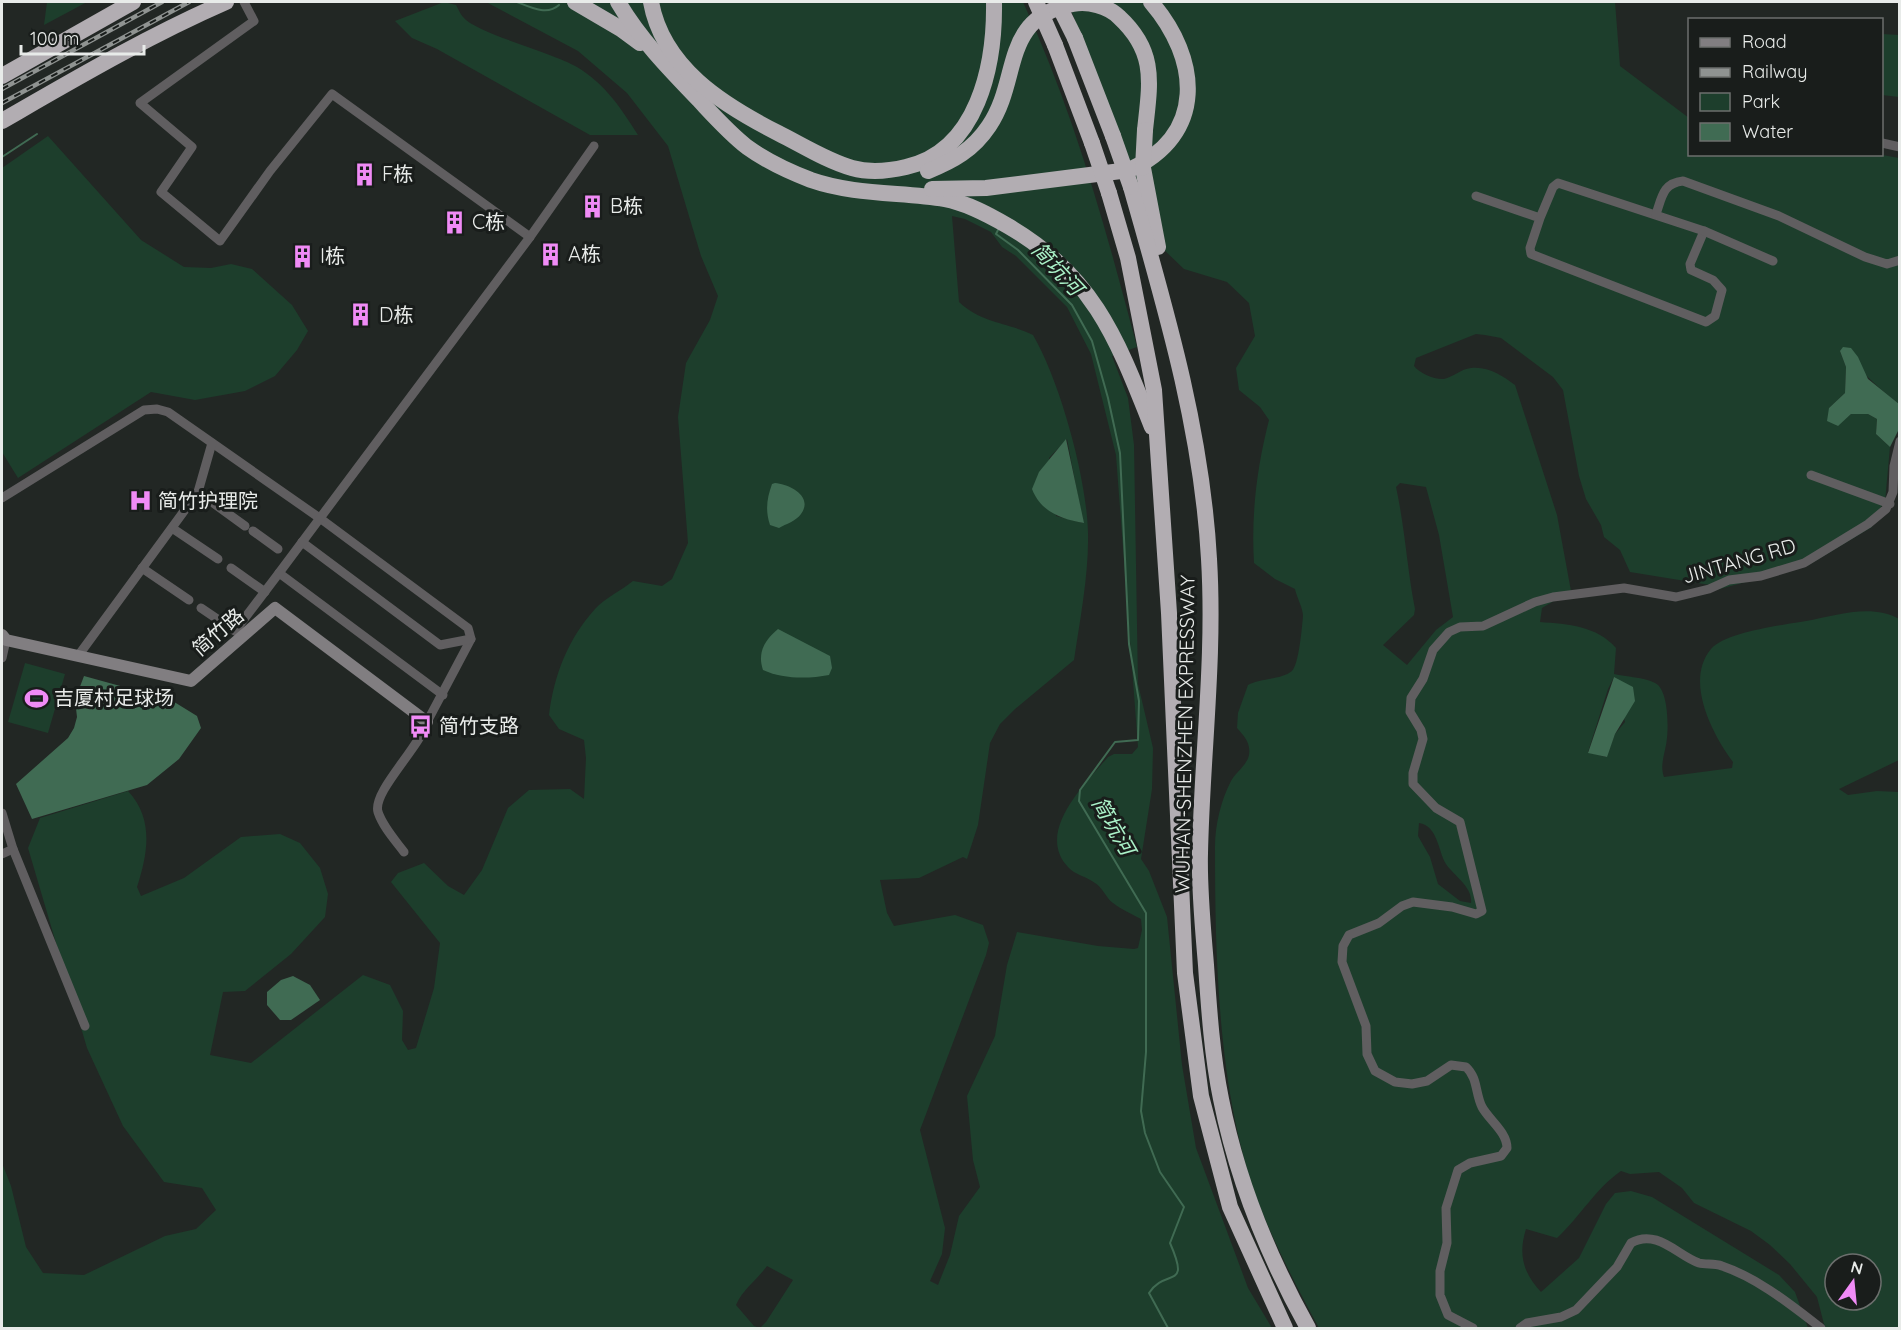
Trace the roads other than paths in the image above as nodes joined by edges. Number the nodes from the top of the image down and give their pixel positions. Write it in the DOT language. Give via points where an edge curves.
graph roads {
  1 [pos="133,2"];
  2 [pos="226,2"];
  3 [pos="244,2"];
  4 [pos="575,2"];
  5 [pos="621,2"];
  6 [pos="651,2"];
  7 [pos="994,2"];
  8 [pos="1036,2"];
  9 [pos="1057,2"];
  10 [pos="1151,2"];
  11 [pos="668,67"];
  12 [pos="2,76"];
  13 [pos="694,79"];
  14 [pos="2,121"];
  15 [pos="1883,143"];
  16 [pos="594,146"];
  17 [pos="1899,147"];
  18 [pos="852,168"];
  19 [pos="895,192"];
  20 [pos="1476,196"];
  21 [pos="1656,214"];
  22 [pos="1540,218"];
  23 [pos="1704,231"];
  24 [pos="530,237"];
  25 [pos="1899,260"];
  26 [pos="1773,261"];
  27 [pos="1167,314"];
  28 [pos="1899,441"];
  29 [pos="212,443"];
  30 [pos="1159,444"];
  31 [pos="1812,475"];
  32 [pos="198,492"];
  33 [pos="2,498"];
  34 [pos="1890,504"];
  35 [pos="321,519"];
  36 [pos="172,528"];
  37 [pos="302,542"];
  38 [pos="284,553"];
  39 [pos="218,560"];
  40 [pos="142,568"];
  41 [pos="231,568"];
  42 [pos="279,573"];
  43 [pos="265,592"];
  44 [pos="189,600"];
  45 [pos="201,608"];
  46 [pos="4,638"];
  47 [pos="471,639"];
  48 [pos="78,656"];
  49 [pos="2,658"];
  50 [pos="443,695"];
  51 [pos="427,722"];
  52 [pos="2,813"];
  53 [pos="13,849"];
  54 [pos="404,852"];
  55 [pos="2,854"];
  56 [pos="85,1026"];
  57 [pos="1285,1329"];
  58 [pos="1308,1329"];
  59 [pos="1473,1329"];
  60 [pos="1520,1329"];
  61 [pos="1821,1329"];
  1 -- 12 [label="highway"];
  2 -- 14 [label="highway" via="176,23"];
  3 -- 24 [label="street" via="254,21 140,103 192,147 161,192 211,234 220,241 332,94"];
  4 -- 11 [label="highway" via="621,29"];
  5 -- 11 [label="highway" via="649,46"];
  5 -- 13 [label="highway" via="665,54"];
  6 -- 13 [label="highway" via="667,45"];
  7 -- 18 [label="highway" via="988,68 962,133 943,153 922,164 891,171"];
  8 -- 30 [label="highway, WUHAN-SHENZHEN EXPRESSWAY, bridge" via="1092,143 1128,258 1154,390"];
  9 -- 27 [label="highway, WUHAN-SHENZHEN EXPRESSWAY, bridge" via="1076,38 1131,187"];
  10 -- 19 [label="highway" via="1182,52 1188,99 1171,141 1149,161 1130,170 1084,178"];
  11 -- 19 [label="highway" via="749,149 810,179 840,188"];
  13 -- 18 [label="highway" via="749,118"];
  15 -- 17 [label="street"];
  16 -- 24 [label="street"];
  18 -- 27 [label="highway, bridge" via="907,176 965,154 990,124 999,106 1021,37 1030,23 1046,12 1078,3 1100,6 1130,27 1144,46 1149,66 1143,168"];
  19 -- 30 [label="highway" via="949,200 989,215 1028,237 1060,264 1091,297 1114,334"];
  20 -- 22 [label="street"];
  21 -- 22 [label="street" via="1558,183"];
  21 -- 23 [label="street"];
  21 -- 25 [label="street" via="1666,187 1683,181 1779,216 1865,257 1887,264"];
  22 -- 23 [label="street" via="1531,254 1706,322 1714,316 1722,290 1713,280 1691,270"];
  23 -- 26 [label="street"];
  24 -- 35 [label="street"];
  27 -- 58 [label="highway, WUHAN-SHENZHEN EXPRESSWAY" via="1191,413 1207,514 1211,661 1200,853 1208,993 1220,1097 1255,1219 1278,1274"];
  28 -- 34 [label="street"];
  29 -- 32 [label="street"];
  29 -- 33 [label="street" via="168,412 144,410"];
  29 -- 35 [label="street"];
  30 -- 57 [label="highway, WUHAN-SHENZHEN EXPRESSWAY" via="1185,973 1201,1096 1230,1207"];
  31 -- 34 [label="street"];
  32 -- 36 [label="street"];
  32 -- 38 [label="street"];
  34 -- 59 [label="street, JINTANG RD" via="1868,524 1798,565 1676,597 1624,588 1547,598 1483,626 1455,629 1433,650 1409,702 1423,740 1412,781 1436,808 1460,822 1482,911 1476,914 1443,905 1407,904 1379,923 1348,935 1342,946 1341,962 1366,1026 1367,1054 1375,1071 1395,1082 1412,1084 1427,1081 1451,1065 1466,1067 1476,1083 1484,1110 1505,1138 1507,1148 1501,1155 1458,1170 1446,1208 1447,1243 1440,1271 1442,1303 1448,1315"];
  35 -- 37 [label="street"];
  35 -- 47 [label="street" via="468,628"];
  36 -- 39 [label="street"];
  36 -- 40 [label="street"];
  37 -- 38 [label="street"];
  37 -- 47 [label="street" via="440,645"];
  38 -- 42 [label="street"];
  40 -- 44 [label="street"];
  40 -- 48 [label="street"];
  41 -- 43 [label="street"];
  42 -- 43 [label="street"];
  42 -- 50 [label="street"];
  43 -- 45 [label="street" via="235,631"];
  46 -- 48 [label="street, 简竹路"];
  46 -- 49 [label="street"];
  47 -- 50 [label="street"];
  48 -- 51 [label="street, 简竹路" via="190,681 275,608"];
  50 -- 51 [label="street"];
  51 -- 54 [label="street" via="423,735 382,791 377,809"];
  52 -- 53 [label="street"];
  53 -- 55 [label="street"];
  53 -- 56 [label="street"];
  60 -- 61 [label="street" via="1527,1323 1576,1310 1617,1267 1631,1243 1644,1238 1659,1241 1697,1262 1742,1275"];
}
